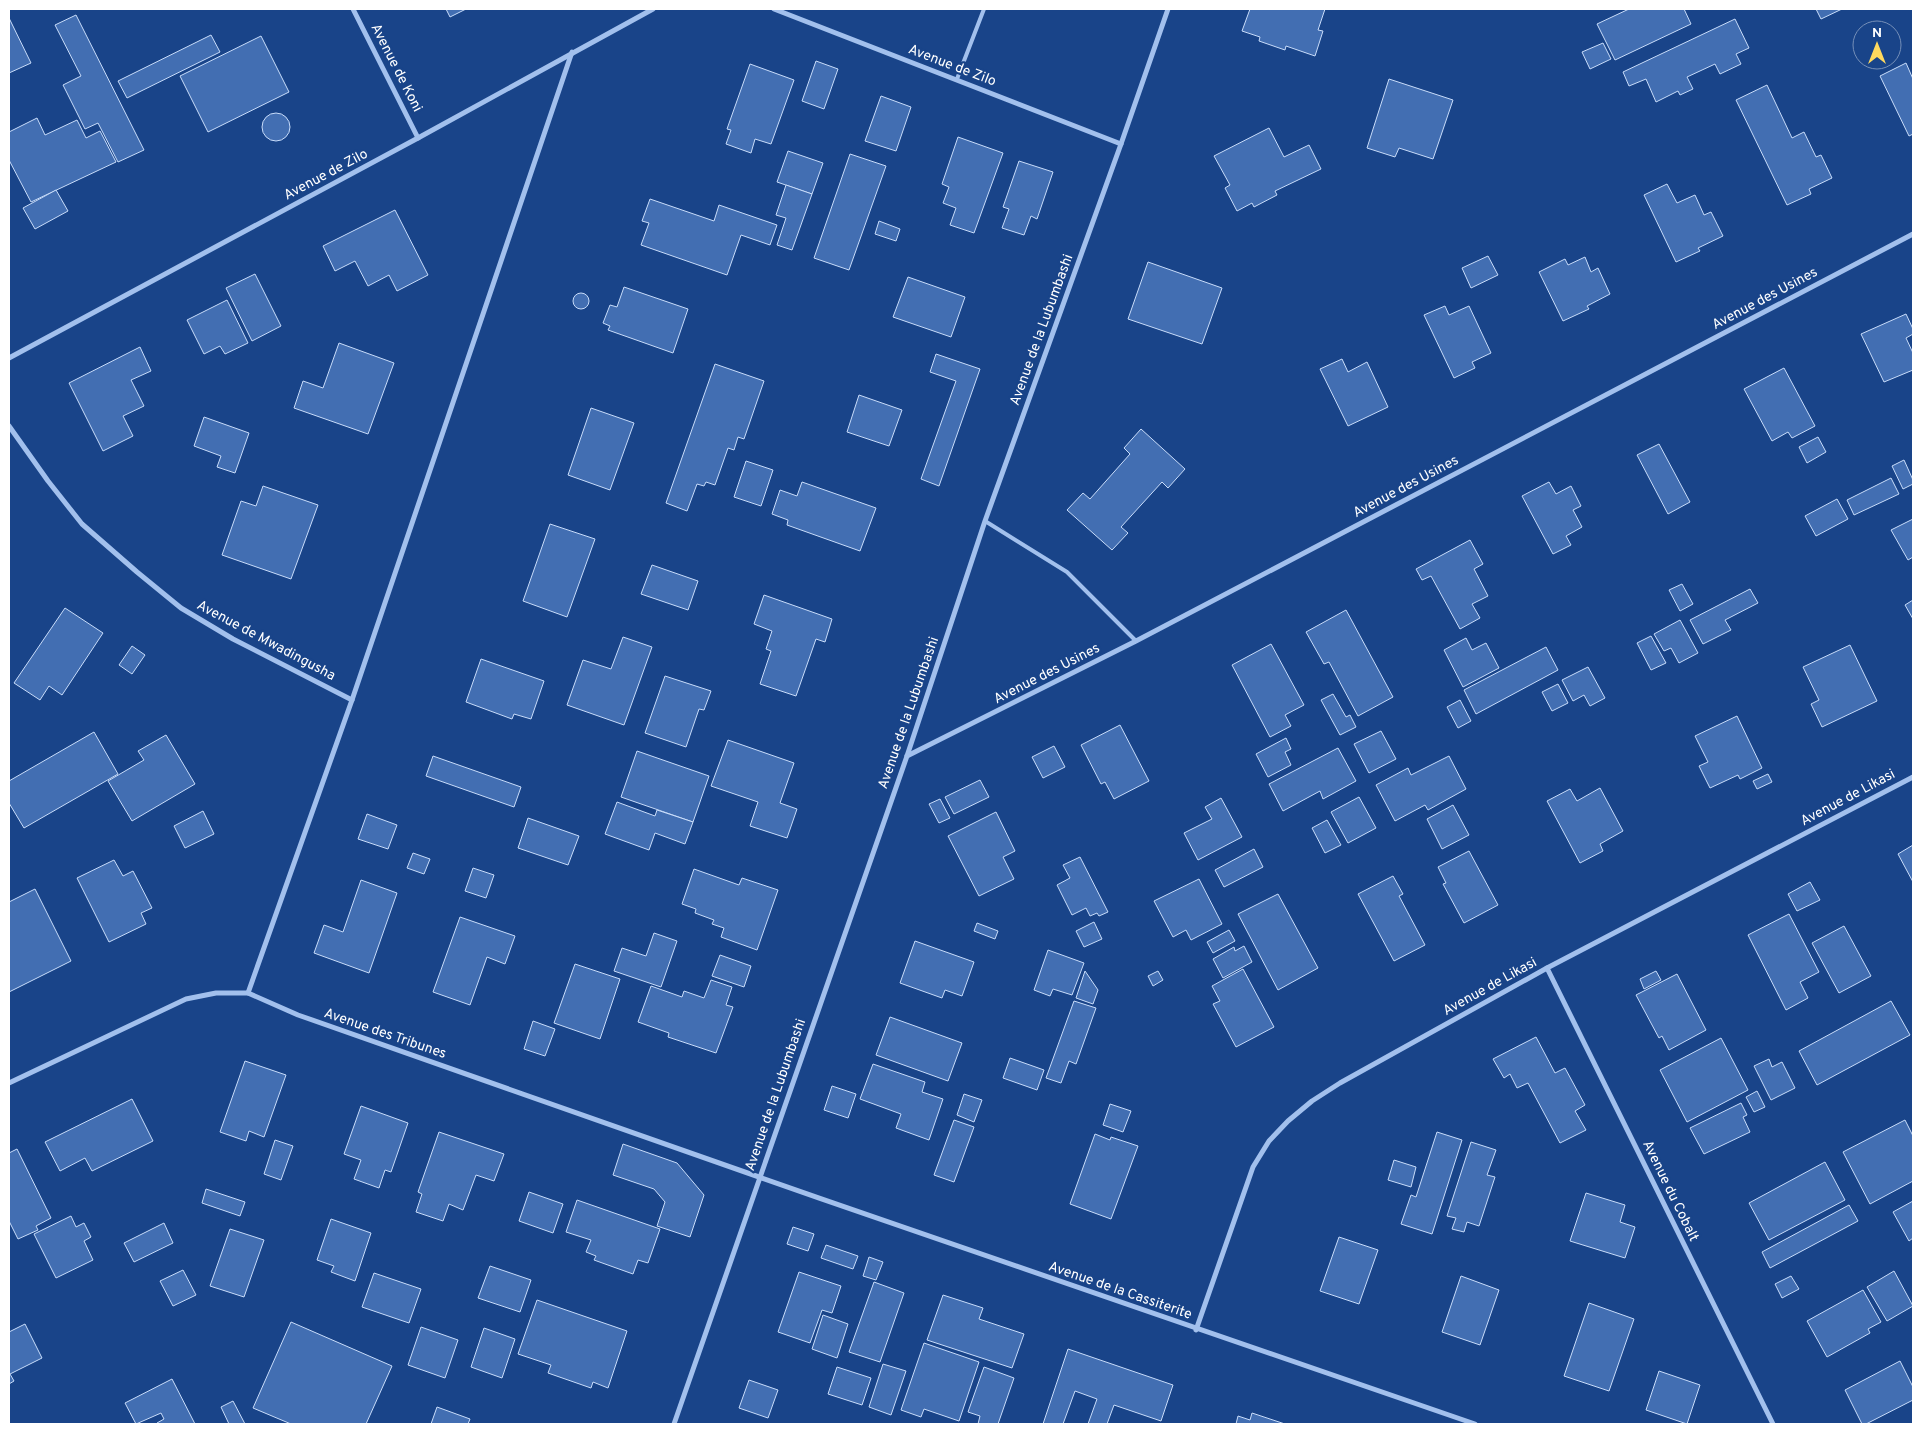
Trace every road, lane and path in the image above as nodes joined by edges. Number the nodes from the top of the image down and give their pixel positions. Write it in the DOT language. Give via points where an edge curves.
graph roads {
  1 [pos="354,9"];
  2 [pos="652,9"];
  3 [pos="774,9"];
  4 [pos="984,9"];
  5 [pos="1168,9"];
  6 [pos="572,52"];
  7 [pos="957,79"];
  8 [pos="418,138"];
  9 [pos="1121,144"];
  10 [pos="1913,234"];
  11 [pos="9,358"];
  12 [pos="9,426"];
  13 [pos="986,521"];
  14 [pos="1136,641"];
  15 [pos="352,700"];
  16 [pos="907,756"];
  17 [pos="1913,777"];
  18 [pos="1547,968"];
  19 [pos="248,993"];
  20 [pos="9,1083"];
  21 [pos="759,1178"];
  22 [pos="1196,1330"];
  23 [pos="674,1424"];
  24 [pos="1475,1424"];
  25 [pos="1773,1424"];
  1 -- 8 [label="street, Avenue de Koni"];
  2 -- 6 [label="street, Avenue de Zilo"];
  3 -- 7 [label="street, Avenue de Zilo"];
  4 -- 7 [label="lane"];
  5 -- 9 [label="street, Avenue de la Lubumbashi"];
  6 -- 8 [label="street, Avenue de Zilo"];
  6 -- 15 [label="street"];
  7 -- 9 [label="street, Avenue de Zilo"];
  8 -- 11 [label="street, Avenue de Zilo"];
  9 -- 13 [label="street, Avenue de la Lubumbashi"];
  10 -- 14 [label="street, Avenue des Usines"];
  12 -- 15 [label="street, Avenue de Mwadingusha" via="82,524 181,608 233,639"];
  13 -- 14 [label="lane" via="1067,572"];
  13 -- 16 [label="street, Avenue de la Lubumbashi"];
  14 -- 16 [label="street, Avenue des Usines"];
  15 -- 19 [label="street"];
  16 -- 21 [label="street, Avenue de la Lubumbashi"];
  17 -- 18 [label="street, Avenue de Likasi"];
  18 -- 22 [label="street, Avenue de Likasi" via="1340,1083 1288,1121 1253,1167"];
  18 -- 25 [label="street, Avenue du Cobalt"];
  19 -- 20 [label="street, Avenue des Tribunes" via="216,993 186,999"];
  19 -- 21 [label="street, Avenue des Tribunes" via="298,1015"];
  21 -- 22 [label="street, Avenue de la Cassiterite"];
  21 -- 23 [label="street, Avenue de la Lubumbashi"];
  22 -- 24 [label="street, Avenue de la Cassiterite"];
}
